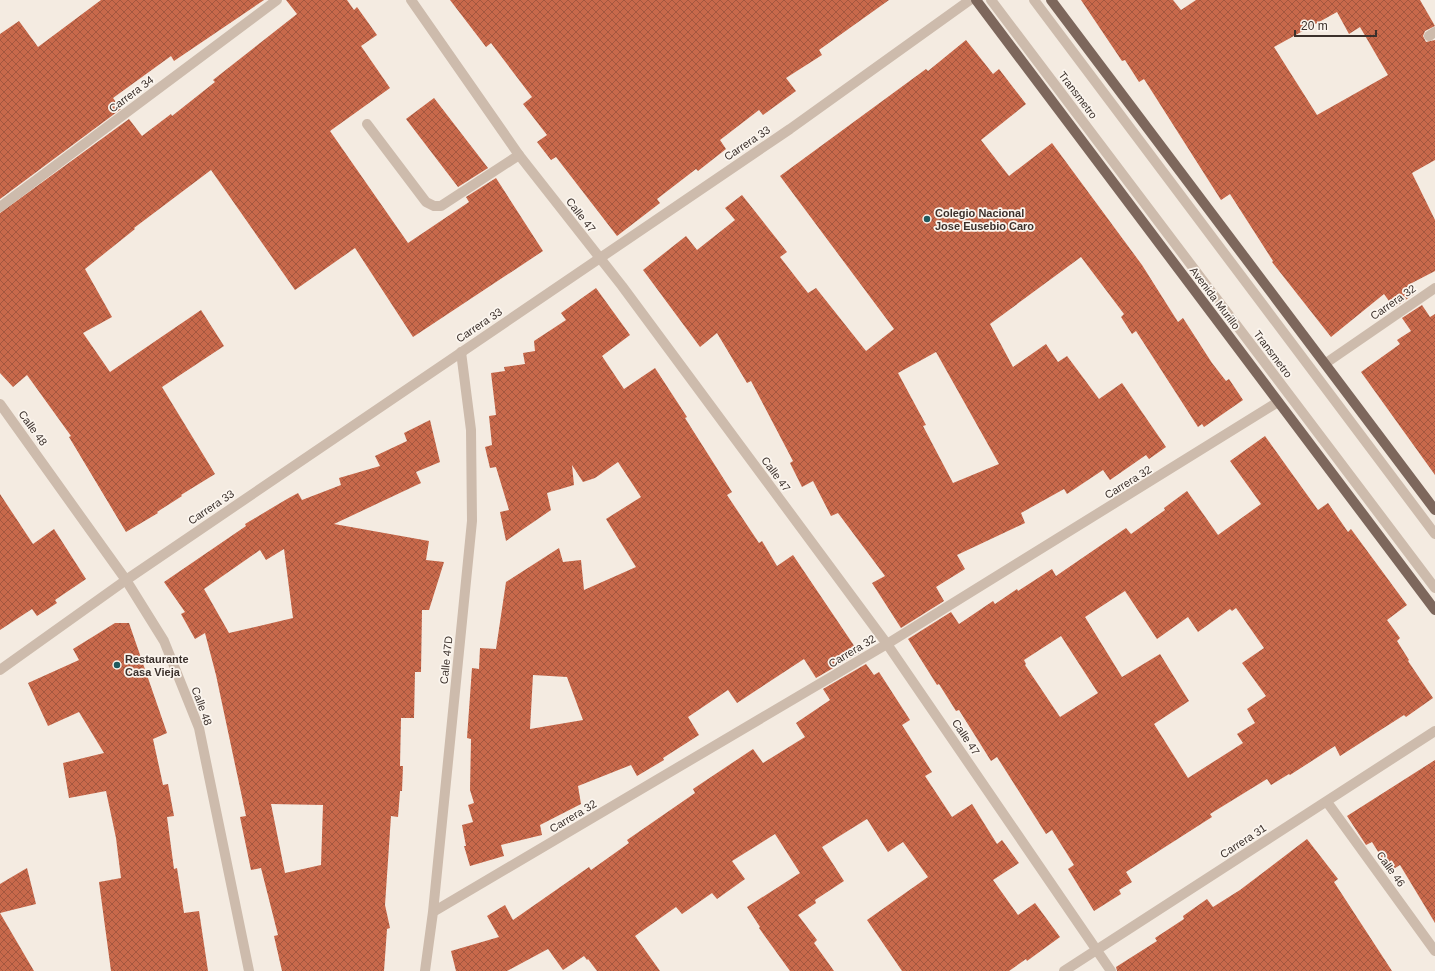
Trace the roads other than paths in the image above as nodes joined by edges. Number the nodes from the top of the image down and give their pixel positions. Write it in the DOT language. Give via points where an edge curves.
graph roads {
  1 [pos="277,0"];
  2 [pos="411,0"];
  3 [pos="970,0"];
  4 [pos="976,0"];
  5 [pos="991,0"];
  6 [pos="1034,0"];
  7 [pos="1051,0"];
  8 [pos="367,124"];
  9 [pos="518,155"];
  10 [pos="0,207"];
  11 [pos="600,257"];
  12 [pos="1435,288"];
  13 [pos="461,352"];
  14 [pos="1326,363"];
  15 [pos="1278,402"];
  16 [pos="0,404"];
  17 [pos="1435,510"];
  18 [pos="1435,534"];
  19 [pos="126,580"];
  20 [pos="1435,588"];
  21 [pos="1435,610"];
  22 [pos="887,644"];
  23 [pos="0,670"];
  24 [pos="1435,731"];
  25 [pos="1327,802"];
  26 [pos="433,912"];
  27 [pos="1096,949"];
  28 [pos="1435,951"];
  29 [pos="249,971"];
  30 [pos="425,971"];
  31 [pos="1064,971"];
  32 [pos="1111,971"];
  1 -- 10 [label="street, Carrera 34"];
  2 -- 9 [label="street, Calle 47"];
  3 -- 11 [label="street, Carrera 33" via="790,129"];
  4 -- 15 [label="main road, Avenida Murillo"];
  5 -- 20 [label="street, Transmetro"];
  6 -- 18 [label="street, Transmetro"];
  7 -- 14 [label="main road"];
  8 -- 9 [label="street" via="426,202 434,206 441,206"];
  9 -- 11 [label="street, Calle 47"];
  11 -- 13 [label="street, Carrera 33"];
  11 -- 22 [label="street, Calle 47"];
  12 -- 14 [label="street, Carrera 32"];
  13 -- 19 [label="street, Carrera 33"];
  13 -- 26 [label="street, Calle 47D" via="472,430 472,521"];
  14 -- 17 [label="main road"];
  15 -- 21 [label="main road, Avenida Murillo"];
  15 -- 22 [label="street, Carrera 32"];
  16 -- 19 [label="street, Calle 48"];
  19 -- 23 [label="street, Carrera 33"];
  19 -- 29 [label="street, Calle 48" via="164,641 199,728"];
  22 -- 26 [label="street, Carrera 32"];
  22 -- 27 [label="street, Calle 47"];
  24 -- 25 [label="street, Carrera 31"];
  25 -- 27 [label="street, Carrera 31"];
  25 -- 28 [label="street, Calle 46"];
  26 -- 30 [label="street, Calle 47D"];
  27 -- 31 [label="street, Carrera 31"];
  27 -- 32 [label="street, Calle 47"];
}
